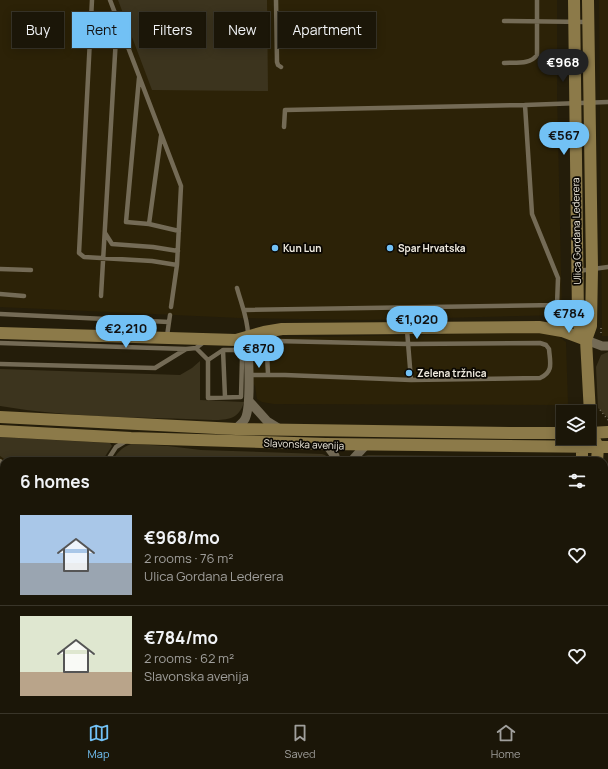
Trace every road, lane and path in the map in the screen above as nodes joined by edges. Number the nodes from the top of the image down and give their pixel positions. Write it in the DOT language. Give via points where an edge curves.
graph roads {
  1 [pos="92,0"];
  2 [pos="110,0"];
  3 [pos="276,0"];
  4 [pos="537,0"];
  5 [pos="574,0"];
  6 [pos="588,0"];
  7 [pos="114,12"];
  8 [pos="504,21"];
  9 [pos="537,21"];
  10 [pos="574,21"];
  11 [pos="589,22"];
  12 [pos="115,48"];
  13 [pos="128,48"];
  14 [pos="504,63"];
  15 [pos="281,67"];
  16 [pos="140,77"];
  17 [pos="589,102"];
  18 [pos="608,102"];
  19 [pos="575,103"];
  20 [pos="525,105"];
  21 [pos="284,127"];
  22 [pos="161,134"];
  23 [pos="149,224"];
  24 [pos="179,232"];
  25 [pos="105,233"];
  26 [pos="178,251"];
  27 [pos="104,258"];
  28 [pos="176,265"];
  29 [pos="608,267"];
  30 [pos="0,269"];
  31 [pos="592,269"];
  32 [pos="32,270"];
  33 [pos="577,272"];
  34 [pos="237,288"];
  35 [pos="0,294"];
  36 [pos="24,296"];
  37 [pos="101,296"];
  38 [pos="171,307"];
  39 [pos="244,310"];
  40 [pos="0,314"];
  41 [pos="170,314"];
  42 [pos="578,317"];
  43 [pos="169,322"];
  44 [pos="407,328"];
  45 [pos="562,331"];
  46 [pos="0,333"];
  47 [pos="248,337"];
  48 [pos="167,338"];
  49 [pos="207,340"];
  50 [pos="586,340"];
  51 [pos="0,342"];
  52 [pos="408,344"];
  53 [pos="608,346"];
  54 [pos="196,348"];
  55 [pos="186,349"];
  56 [pos="223,350"];
  57 [pos="208,360"];
  58 [pos="0,364"];
  59 [pos="248,375"];
  60 [pos="268,375"];
  61 [pos="411,380"];
  62 [pos="225,397"];
  63 [pos="248,401"];
  64 [pos="587,405"];
  65 [pos="597,408"];
  66 [pos="0,416"];
  67 [pos="608,420"];
  68 [pos="236,428"];
  69 [pos="280,429"];
  70 [pos="0,431"];
  71 [pos="608,432"];
  72 [pos="556,433"];
  73 [pos="596,435"];
  74 [pos="131,438"];
  75 [pos="556,438"];
  76 [pos="326,444"];
  77 [pos="366,445"];
  78 [pos="586,445"];
  79 [pos="603,447"];
  80 [pos="110,457"];
  81 [pos="335,457"];
  82 [pos="355,457"];
  83 [pos="583,457"];
  84 [pos="599,457"];
  1 -- 27 [label="lane" via="79,253 84,257"];
  2 -- 7 [label="lane"];
  3 -- 15 [label="lane" via="278,65"];
  4 -- 9 [label="lane"];
  5 -- 10 [label="street, Ulica Gordana Lederera"];
  6 -- 11 [label="street, Ulica Gordana Lederera"];
  8 -- 9 [label="lane"];
  9 -- 10 [label="lane"];
  9 -- 14 [label="lane" via="537,55 534,59 529,62"];
  10 -- 11 [label="lane"];
  10 -- 19 [label="street, Ulica Gordana Lederera"];
  11 -- 17 [label="street, Ulica Gordana Lederera"];
  12 -- 25 [label="lane"];
  13 -- 16 [label="lane"];
  16 -- 22 [label="lane"];
  16 -- 23 [label="lane" via="126,222"];
  17 -- 18 [label="lane"];
  17 -- 19 [label="lane"];
  17 -- 31 [label="street, Ulica Gordana Lederera"];
  19 -- 20 [label="lane"];
  19 -- 33 [label="street, Ulica Gordana Lederera"];
  20 -- 21 [label="lane" via="285,110"];
  20 -- 39 [label="lane" via="532,214 558,278 557,305"];
  22 -- 23 [label="lane"];
  22 -- 24 [label="lane" via="181,186"];
  23 -- 24 [label="lane"];
  24 -- 26 [label="lane"];
  25 -- 26 [label="lane" via="112,244"];
  25 -- 27 [label="lane"];
  26 -- 28 [label="lane"];
  27 -- 28 [label="lane"];
  27 -- 37 [label="lane"];
  28 -- 38 [label="lane"];
  29 -- 31 [label="lane"];
  30 -- 32 [label="lane"];
  31 -- 33 [label="lane"];
  31 -- 50 [label="street, Ulica Gordana Lederera" via="591,326"];
  33 -- 42 [label="street, Ulica Gordana Lederera"];
  34 -- 39 [label="lane"];
  35 -- 36 [label="lane"];
  39 -- 47 [label="lane"];
  40 -- 43 [label="lane"];
  41 -- 43 [label="lane"];
  42 -- 45 [label="street" via="571,328"];
  42 -- 50 [label="street, Ulica Gordana Lederera" via="580,331"];
  43 -- 48 [label="lane"];
  44 -- 45 [label="street" via="538,327"];
  44 -- 47 [label="street" via="282,329"];
  44 -- 52 [label="lane"];
  45 -- 50 [label="street"];
  46 -- 48 [label="street"];
  47 -- 49 [label="street" via="236,340"];
  47 -- 59 [label="street"];
  48 -- 49 [label="street"];
  49 -- 54 [label="lane"];
  50 -- 53 [label="street"];
  50 -- 64 [label="street, Ulica Gordana Lederera"];
  51 -- 55 [label="lane"];
  52 -- 60 [label="lane" via="275,341 268,349"];
  52 -- 61 [label="lane"];
  52 -- 61 [label="lane" via="540,343 550,349 550,370 547,375 540,378"];
  54 -- 55 [label="lane"];
  54 -- 57 [label="lane"];
  55 -- 58 [label="lane" via="155,368"];
  56 -- 57 [label="lane"];
  56 -- 62 [label="lane"];
  56 -- 62 [label="lane" via="235,350 242,359 241,397"];
  57 -- 62 [label="lane" via="208,398"];
  59 -- 60 [label="lane"];
  59 -- 63 [label="street"];
  60 -- 61 [label="lane"];
  63 -- 68 [label="street" via="244,420"];
  63 -- 69 [label="street"];
  65 -- 67 [label="path"];
  66 -- 68 [label="street, Slavonska avenija"];
  68 -- 69 [label="street, Slavonska avenija"];
  69 -- 72 [label="street, Slavonska avenija"];
  70 -- 74 [label="street, Slavonska avenija"];
  71 -- 73 [label="street, Slavonska avenija"];
  74 -- 76 [label="street, Slavonska avenija"];
  74 -- 80 [label="lane" via="116,447"];
  75 -- 77 [label="street, Slavonska avenija"];
  76 -- 77 [label="street, Slavonska avenija"];
  76 -- 81 [label="street"];
  77 -- 82 [label="street"];
  78 -- 83 [label="street, Ulica Gordana Lederera"];
  79 -- 84 [label="street"];
}
